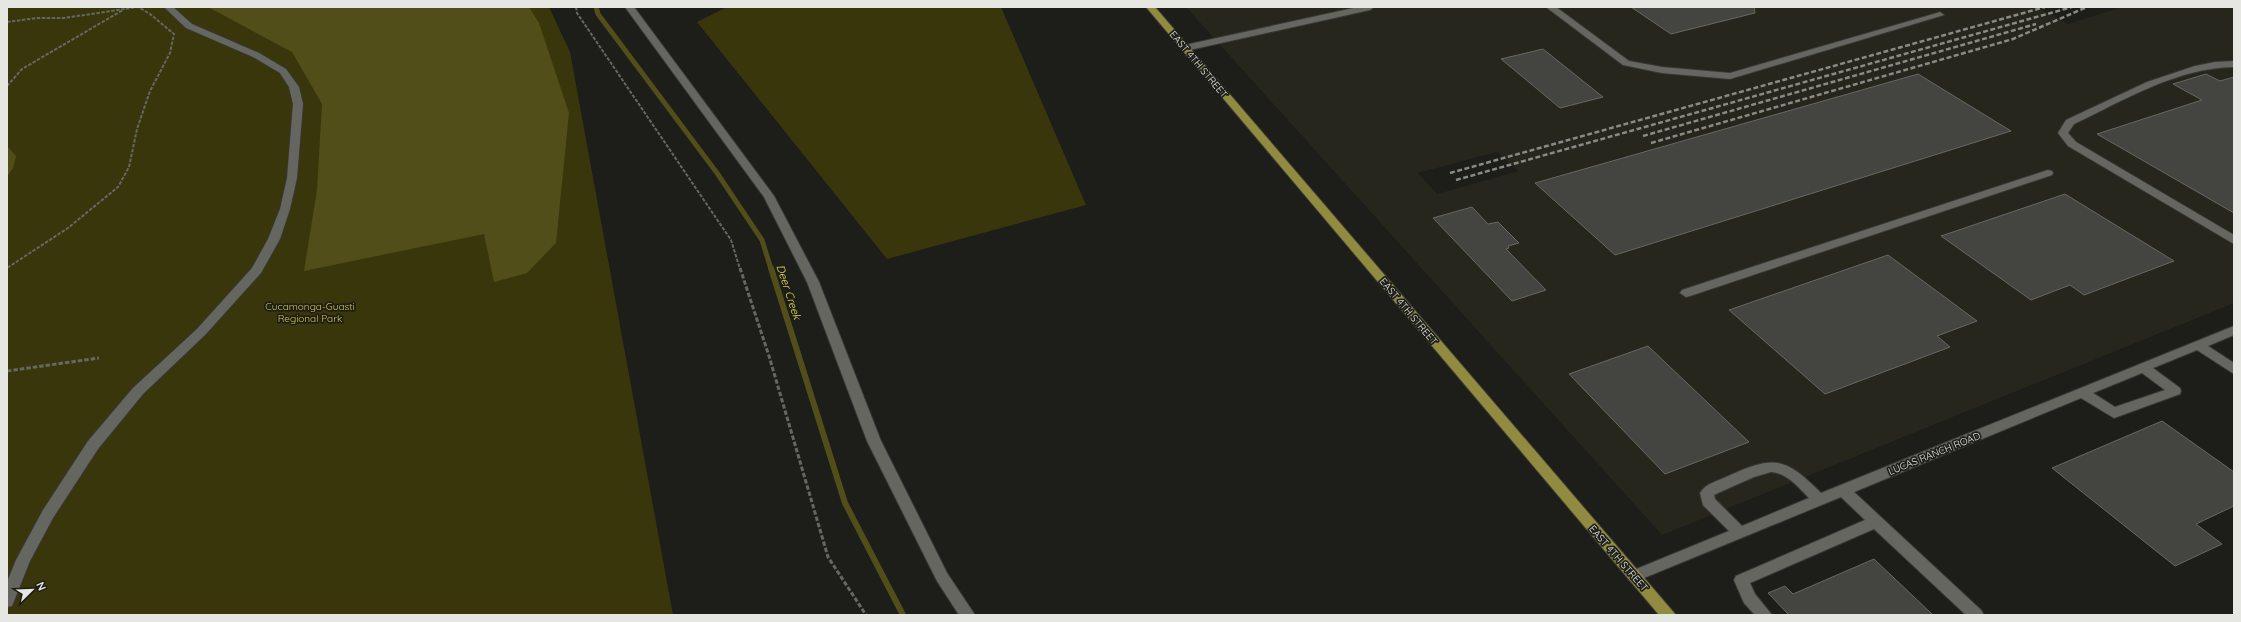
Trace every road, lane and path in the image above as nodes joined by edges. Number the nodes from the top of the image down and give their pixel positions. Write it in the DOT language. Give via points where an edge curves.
graph roads {
  1 [pos="168,7"];
  2 [pos="576,7"];
  3 [pos="629,7"];
  4 [pos="1150,7"];
  5 [pos="1370,7"];
  6 [pos="1550,7"];
  7 [pos="125,9"];
  8 [pos="1940,15"];
  9 [pos="7,22"];
  10 [pos="1185,48"];
  11 [pos="2234,64"];
  12 [pos="7,86"];
  13 [pos="2048,173"];
  14 [pos="2230,238"];
  15 [pos="7,268"];
  16 [pos="1686,293"];
  17 [pos="2234,330"];
  18 [pos="2198,345"];
  19 [pos="99,358"];
  20 [pos="2143,367"];
  21 [pos="2234,369"];
  22 [pos="7,371"];
  23 [pos="2082,392"];
  24 [pos="1842,490"];
  25 [pos="1819,500"];
  26 [pos="1876,522"];
  27 [pos="1739,532"];
  28 [pos="1634,576"];
  29 [pos="7,601"];
  30 [pos="866,615"];
  31 [pos="967,615"];
  32 [pos="1668,615"];
  33 [pos="1764,615"];
  34 [pos="1976,615"];
  1 -- 29 [label="street" via="189,26 256,55 283,71 294,87 298,104 292,178 285,209 274,239 257,270 201,332 138,391 93,444 48,514 23,560"];
  2 -- 30 [label="path" via="577,13 731,240 769,356 828,557"];
  3 -- 31 [label="street" via="769,196 813,282 874,441 942,577"];
  4 -- 10 [label="main road, EAST 4TH STREET"];
  5 -- 10 [label="street"];
  6 -- 8 [label="street" via="1626,63 1662,70 1730,76"];
  7 -- 9 [label="path"];
  7 -- 12 [label="path" via="22,69"];
  7 -- 15 [label="path" via="138,7 174,34 170,53 150,91 137,129 129,167 118,187 68,228"];
  10 -- 28 [label="main road, EAST 4TH STREET"];
  11 -- 14 [label="street" via="2209,64 2161,81 2070,122 2063,133 2072,144"];
  13 -- 16 [label="street"];
  17 -- 18 [label="street, LUCAS RANCH ROAD"];
  18 -- 20 [label="street, LUCAS RANCH ROAD"];
  18 -- 21 [label="street"];
  19 -- 22 [label="path"];
  20 -- 23 [label="street, LUCAS RANCH ROAD"];
  20 -- 23 [label="street" via="2175,391 2114,413"];
  23 -- 24 [label="street, LUCAS RANCH ROAD"];
  24 -- 25 [label="street, LUCAS RANCH ROAD"];
  24 -- 26 [label="street"];
  25 -- 27 [label="street, LUCAS RANCH ROAD"];
  25 -- 27 [label="street" via="1796,478 1786,471 1772,467 1707,493 1708,502"];
  26 -- 33 [label="street" via="1741,580 1749,598"];
  26 -- 34 [label="street"];
  27 -- 28 [label="street, LUCAS RANCH ROAD"];
  28 -- 32 [label="main road, EAST 4TH STREET"];
}
